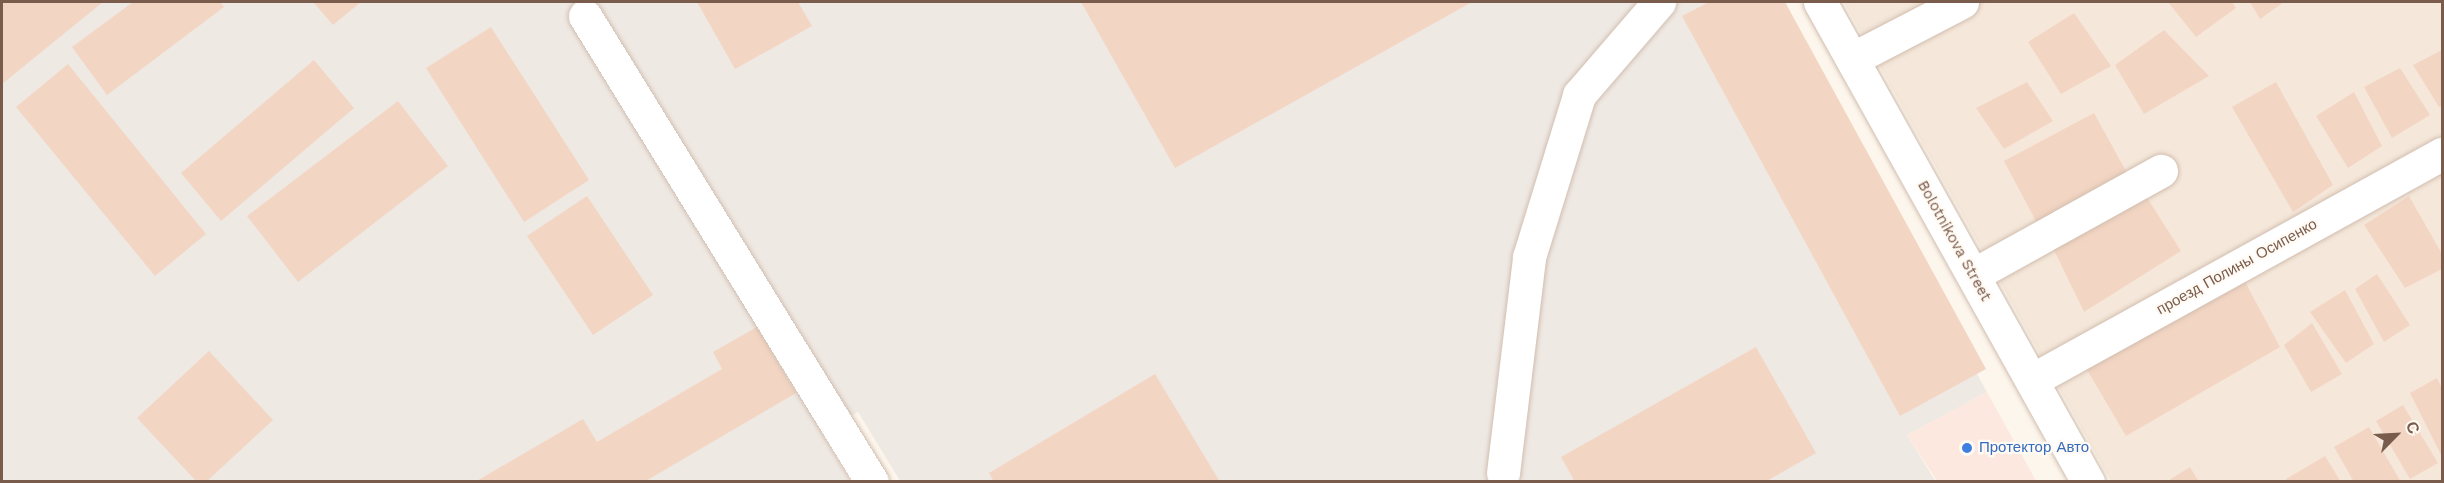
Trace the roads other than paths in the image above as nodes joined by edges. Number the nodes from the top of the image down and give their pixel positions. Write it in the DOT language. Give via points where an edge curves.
graph roads {
  1 [pos="1659,2"];
  2 [pos="1820,2"];
  3 [pos="1962,2"];
  4 [pos="585,16"];
  5 [pos="1852,59"];
  6 [pos="2442,154"];
  7 [pos="2161,171"];
  8 [pos="1973,274"];
  9 [pos="2032,380"];
  10 [pos="1503,473"];
  11 [pos="872,482"];
  12 [pos="2088,482"];
  1 -- 10 [label="street" via="1579,95 1529,257"];
  2 -- 5 [label="street, Bolotnikova Street"];
  3 -- 5 [label="street"];
  4 -- 11 [label="street"];
  5 -- 8 [label="street, Bolotnikova Street"];
  6 -- 9 [label="street, проезд Полины Осипенко"];
  7 -- 8 [label="street"];
  8 -- 9 [label="street, Bolotnikova Street"];
  9 -- 12 [label="street, Bolotnikova Street"];
}
